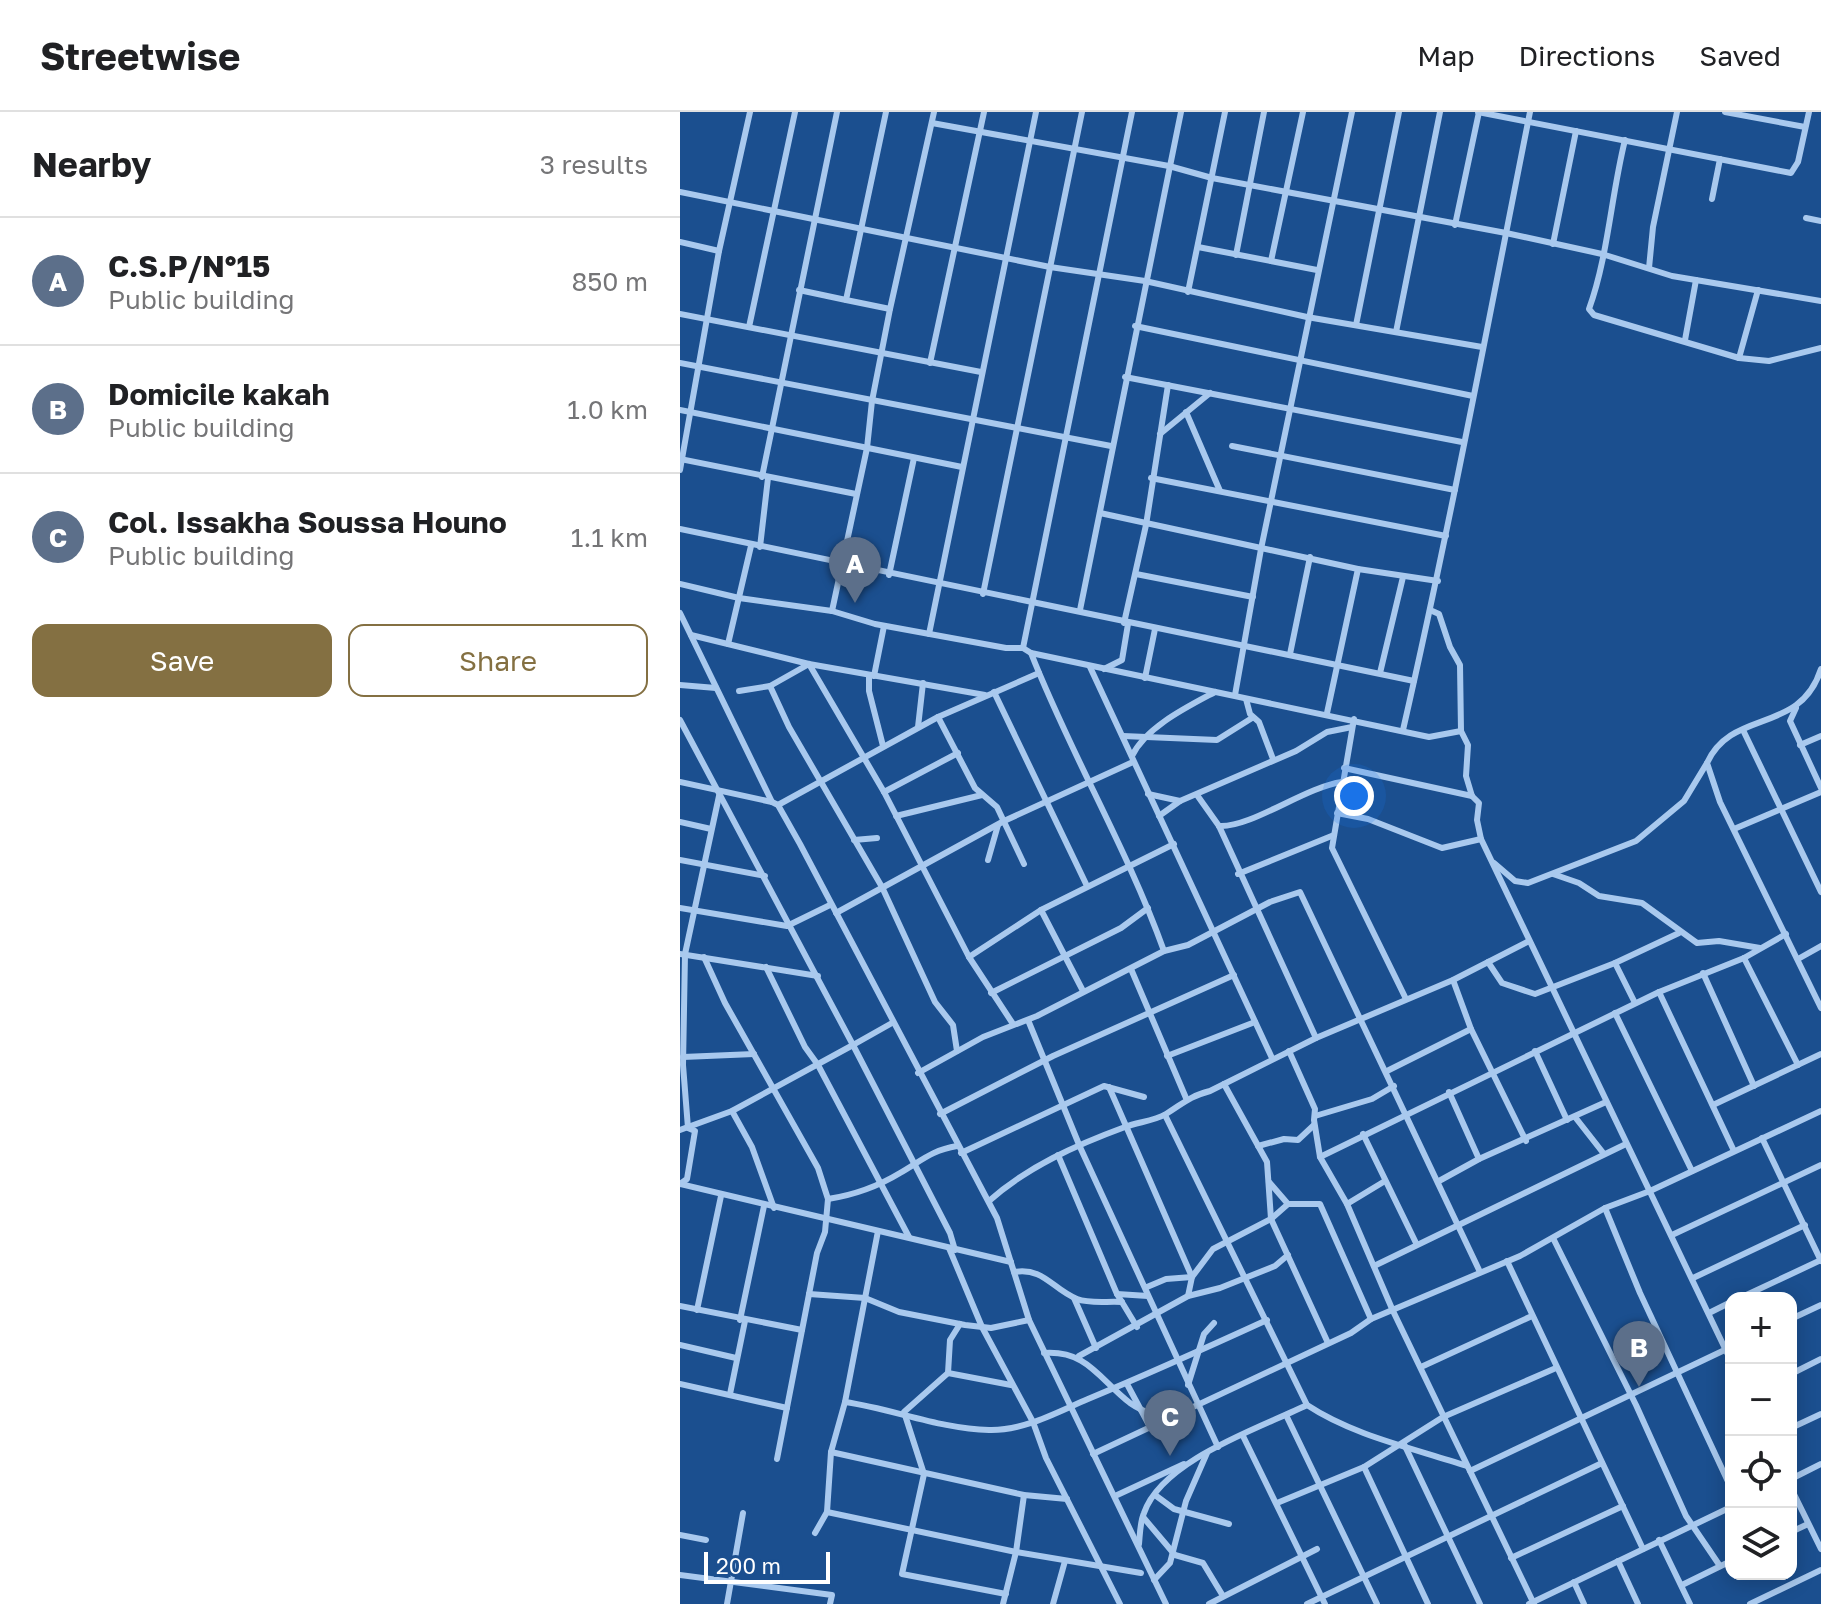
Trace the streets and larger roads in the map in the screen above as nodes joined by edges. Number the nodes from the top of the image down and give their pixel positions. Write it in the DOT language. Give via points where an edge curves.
graph roads {
  1 [pos="750,112"];
  2 [pos="795,112"];
  3 [pos="837,112"];
  4 [pos="886,112"];
  5 [pos="934,112"];
  6 [pos="984,112"];
  7 [pos="1036,112"];
  8 [pos="1082,112"];
  9 [pos="1132,112"];
  10 [pos="1181,112"];
  11 [pos="1225,112"];
  12 [pos="1264,112"];
  13 [pos="1303,112"];
  14 [pos="1352,112"];
  15 [pos="1399,112"];
  16 [pos="1440,112"];
  17 [pos="1478,112"];
  18 [pos="1530,112"];
  19 [pos="1677,112"];
  20 [pos="1725,112"];
  21 [pos="1809,112"];
  22 [pos="1528,122"];
  23 [pos="932,123"];
  24 [pos="1805,127"];
  25 [pos="1576,131"];
  26 [pos="979,132"];
  27 [pos="1625,140"];
  28 [pos="1030,142"];
  29 [pos="1670,148"];
  30 [pos="1074,151"];
  31 [pos="1123,157"];
  32 [pos="1720,159"];
  33 [pos="1169,166"];
  34 [pos="1212,178"];
  35 [pos="1250,186"];
  36 [pos="680,192"];
  37 [pos="1287,193"];
  38 [pos="1712,199"];
  39 [pos="1334,201"];
  40 [pos="731,202"];
  41 [pos="1380,210"];
  42 [pos="774,211"];
  43 [pos="1418,218"];
  44 [pos="1806,218"];
  45 [pos="814,219"];
  46 [pos="1821,221"];
  47 [pos="1455,225"];
  48 [pos="861,227"];
  49 [pos="1506,233"];
  50 [pos="905,237"];
  51 [pos="680,242"];
  52 [pos="1553,244"];
  53 [pos="954,247"];
  54 [pos="1198,247"];
  55 [pos="719,251"];
  56 [pos="1602,254"];
  57 [pos="1236,255"];
  58 [pos="1004,257"];
  59 [pos="1271,261"];
  60 [pos="1050,267"];
  61 [pos="1649,268"];
  62 [pos="1317,270"];
  63 [pos="1100,273"];
  64 [pos="1696,280"];
  65 [pos="1145,281"];
  66 [pos="799,290"];
  67 [pos="1758,290"];
  68 [pos="1188,292"];
  69 [pos="846,300"];
  70 [pos="1821,301"];
  71 [pos="890,309"];
  72 [pos="680,314"];
  73 [pos="1307,317"];
  74 [pos="707,319"];
  75 [pos="1356,325"];
  76 [pos="1135,326"];
  77 [pos="749,327"];
  78 [pos="1396,332"];
  79 [pos="789,336"];
  80 [pos="1685,340"];
  81 [pos="1482,347"];
  82 [pos="1821,348"];
  83 [pos="881,355"];
  84 [pos="1739,358"];
  85 [pos="1299,362"];
  86 [pos="680,363"];
  87 [pos="930,363"];
  88 [pos="698,367"];
  89 [pos="981,372"];
  90 [pos="1125,377"];
  91 [pos="780,382"];
  92 [pos="1168,385"];
  93 [pos="1210,393"];
  94 [pos="1473,396"];
  95 [pos="872,401"];
  96 [pos="1290,408"];
  97 [pos="680,410"];
  98 [pos="690,412"];
  99 [pos="1186,412"];
  100 [pos="972,421"];
  101 [pos="775,430"];
  102 [pos="1016,430"];
  103 [pos="1159,434"];
  104 [pos="1066,438"];
  105 [pos="1462,442"];
  106 [pos="1111,446"];
  107 [pos="1232,446"];
  108 [pos="867,448"];
  109 [pos="1281,455"];
  110 [pos="914,458"];
  111 [pos="681,459"];
  112 [pos="962,467"];
  113 [pos="680,470"];
  114 [pos="765,478"];
  115 [pos="1151,478"];
  116 [pos="1455,490"];
  117 [pos="1220,491"];
  118 [pos="856,494"];
  119 [pos="1272,502"];
  120 [pos="1100,513"];
  121 [pos="1146,525"];
  122 [pos="680,529"];
  123 [pos="1446,536"];
  124 [pos="751,546"];
  125 [pos="760,547"];
  126 [pos="1261,549"];
  127 [pos="1310,557"];
  128 [pos="840,565"];
  129 [pos="1358,569"];
  130 [pos="1136,574"];
  131 [pos="889,575"];
  132 [pos="1403,577"];
  133 [pos="1438,581"];
  134 [pos="680,584"];
  135 [pos="939,585"];
  136 [pos="983,594"];
  137 [pos="1253,597"];
  138 [pos="739,598"];
  139 [pos="1032,601"];
  140 [pos="1080,610"];
  141 [pos="1430,610"];
  142 [pos="832,611"];
  143 [pos="680,613"];
  144 [pos="1126,624"];
  145 [pos="884,626"];
  146 [pos="1155,629"];
  147 [pos="690,634"];
  148 [pos="929,634"];
  149 [pos="728,644"];
  150 [pos="1243,646"];
  151 [pos="1023,648"];
  152 [pos="1031,653"];
  153 [pos="1290,654"];
  154 [pos="809,664"];
  155 [pos="1339,664"];
  156 [pos="1821,669"];
  157 [pos="1092,670"];
  158 [pos="1104,670"];
  159 [pos="1039,673"];
  160 [pos="1380,673"];
  161 [pos="872,676"];
  162 [pos="1145,678"];
  163 [pos="1414,681"];
  164 [pos="923,683"];
  165 [pos="680,685"];
  166 [pos="770,686"];
  167 [pos="717,688"];
  168 [pos="739,691"];
  169 [pos="994,692"];
  170 [pos="1215,692"];
  171 [pos="985,695"];
  172 [pos="1235,695"];
  173 [pos="1246,699"];
  174 [pos="1796,707"];
  175 [pos="1327,713"];
  176 [pos="938,717"];
  177 [pos="1252,718"];
  178 [pos="680,720"];
  179 [pos="1353,723"];
  180 [pos="918,727"];
  181 [pos="1403,730"];
  182 [pos="1743,730"];
  183 [pos="1461,731"];
  184 [pos="1123,736"];
  185 [pos="1821,736"];
  186 [pos="684,737"];
  187 [pos="1145,738"];
  188 [pos="1800,745"];
  189 [pos="883,746"];
  190 [pos="958,753"];
  191 [pos="863,757"];
  192 [pos="1273,759"];
  193 [pos="1132,760"];
  194 [pos="1707,763"];
  195 [pos="1344,768"];
  196 [pos="680,782"];
  197 [pos="821,782"];
  198 [pos="1089,782"];
  199 [pos="1342,782"];
  200 [pos="1821,790"];
  201 [pos="884,792"];
  202 [pos="718,793"];
  203 [pos="1147,794"];
  204 [pos="982,795"];
  205 [pos="1197,795"];
  206 [pos="1472,796"];
  207 [pos="1180,801"];
  208 [pos="1046,802"];
  209 [pos="775,803"];
  210 [pos="1780,808"];
  211 [pos="1337,813"];
  212 [pos="896,816"];
  213 [pos="1159,816"];
  214 [pos="680,822"];
  215 [pos="1001,823"];
  216 [pos="1219,826"];
  217 [pos="711,829"];
  218 [pos="1734,829"];
  219 [pos="1334,835"];
  220 [pos="877,838"];
  221 [pos="1481,839"];
  222 [pos="854,840"];
  223 [pos="1174,844"];
  224 [pos="1489,857"];
  225 [pos="680,860"];
  226 [pos="988,860"];
  227 [pos="704,863"];
  228 [pos="1024,864"];
  229 [pos="923,865"];
  230 [pos="1132,866"];
  231 [pos="1238,874"];
  232 [pos="1553,874"];
  233 [pos="765,876"];
  234 [pos="1087,886"];
  235 [pos="882,887"];
  236 [pos="1821,892"];
  237 [pos="830,905"];
  238 [pos="680,908"];
  239 [pos="1148,908"];
  240 [pos="693,910"];
  241 [pos="1041,910"];
  242 [pos="1256,910"];
  243 [pos="836,913"];
  244 [pos="787,926"];
  245 [pos="1213,932"];
  246 [pos="1679,933"];
  247 [pos="1786,934"];
  248 [pos="1529,941"];
  249 [pos="1821,946"];
  250 [pos="1760,948"];
  251 [pos="1164,951"];
  252 [pos="682,954"];
  253 [pos="704,957"];
  254 [pos="969,957"];
  255 [pos="1064,958"];
  256 [pos="1744,958"];
  257 [pos="1798,959"];
  258 [pos="1488,962"];
  259 [pos="1615,963"];
  260 [pos="766,967"];
  261 [pos="1131,969"];
  262 [pos="1703,973"];
  263 [pos="1234,975"];
  264 [pos="818,976"];
  265 [pos="1453,980"];
  266 [pos="1552,989"];
  267 [pos="1083,991"];
  268 [pos="1659,992"];
  269 [pos="991,993"];
  270 [pos="1406,999"];
  271 [pos="1635,1003"];
  272 [pos="1820,1004"];
  273 [pos="1149,1013"];
  274 [pos="1615,1013"];
  275 [pos="681,1015"];
  276 [pos="1360,1018"];
  277 [pos="1028,1020"];
  278 [pos="1255,1022"];
  279 [pos="892,1023"];
  280 [pos="1013,1024"];
  281 [pos="1471,1029"];
  282 [pos="1573,1033"];
  283 [pos="1316,1038"];
  284 [pos="853,1045"];
  285 [pos="957,1051"];
  286 [pos="1289,1051"];
  287 [pos="1535,1051"];
  288 [pos="754,1054"];
  289 [pos="1821,1054"];
  290 [pos="1167,1056"];
  291 [pos="683,1057"];
  292 [pos="1272,1058"];
  293 [pos="1045,1061"];
  294 [pos="818,1065"];
  295 [pos="1798,1065"];
  296 [pos="1387,1071"];
  297 [pos="918,1073"];
  298 [pos="1492,1073"];
  299 [pos="1224,1084"];
  300 [pos="1394,1086"];
  301 [pos="1754,1086"];
  302 [pos="1109,1087"];
  303 [pos="773,1088"];
  304 [pos="1449,1092"];
  305 [pos="1144,1097"];
  306 [pos="1186,1098"];
  307 [pos="1606,1102"];
  308 [pos="1065,1105"];
  309 [pos="1713,1105"];
  310 [pos="732,1111"];
  311 [pos="1821,1111"];
  312 [pos="940,1114"];
  313 [pos="1407,1114"];
  314 [pos="1165,1115"];
  315 [pos="1315,1116"];
  316 [pos="1575,1117"];
  317 [pos="1567,1120"];
  318 [pos="1314,1125"];
  319 [pos="1125,1127"];
  320 [pos="684,1129"];
  321 [pos="1363,1134"];
  322 [pos="1762,1138"];
  323 [pos="1526,1141"];
  324 [pos="1626,1144"];
  325 [pos="957,1146"];
  326 [pos="1258,1146"];
  327 [pos="1080,1147"];
  328 [pos="1734,1151"];
  329 [pos="961,1153"];
  330 [pos="1604,1154"];
  331 [pos="1058,1155"];
  332 [pos="1320,1157"];
  333 [pos="1479,1159"];
  334 [pos="915,1164"];
  335 [pos="1821,1165"];
  336 [pos="1692,1171"];
  337 [pos="1385,1181"];
  338 [pos="1439,1181"];
  339 [pos="1269,1182"];
  340 [pos="879,1183"];
  341 [pos="1785,1183"];
  342 [pos="680,1184"];
  343 [pos="1650,1191"];
  344 [pos="721,1196"];
  345 [pos="828,1199"];
  346 [pos="989,1201"];
  347 [pos="1288,1204"];
  348 [pos="1347,1204"];
  349 [pos="764,1206"];
  350 [pos="774,1208"];
  351 [pos="1605,1208"];
  352 [pos="826,1219"];
  353 [pos="1271,1219"];
  354 [pos="1457,1223"];
  355 [pos="1805,1225"];
  356 [pos="878,1231"];
  357 [pos="1672,1235"];
  358 [pos="909,1237"];
  359 [pos="1553,1238"];
  360 [pos="1230,1243"];
  361 [pos="1416,1243"];
  362 [pos="952,1249"];
  363 [pos="1288,1255"];
  364 [pos="1821,1260"];
  365 [pos="1507,1261"];
  366 [pos="1011,1262"];
  367 [pos="1374,1266"];
  368 [pos="1014,1272"];
  369 [pos="1480,1272"];
  370 [pos="1192,1277"];
  371 [pos="1245,1278"];
  372 [pos="1693,1278"];
  373 [pos="1147,1287"];
  374 [pos="1753,1292"];
  375 [pos="809,1294"];
  376 [pos="1117,1294"];
  377 [pos="1148,1296"];
  378 [pos="1188,1296"];
  379 [pos="865,1298"];
  380 [pos="1074,1298"];
  381 [pos="1122,1302"];
  382 [pos="1725,1305"];
  383 [pos="1821,1305"];
  384 [pos="680,1306"];
  385 [pos="697,1310"];
  386 [pos="1393,1311"];
  387 [pos="1709,1313"];
  388 [pos="1532,1316"];
  389 [pos="1797,1316"];
  390 [pos="1156,1317"];
  391 [pos="1371,1319"];
  392 [pos="742,1320"];
  393 [pos="1029,1320"];
  394 [pos="1267,1320"];
  395 [pos="1214,1323"];
  396 [pos="960,1324"];
  397 [pos="982,1327"];
  398 [pos="1137,1327"];
  399 [pos="802,1330"];
  400 [pos="1725,1342"];
  401 [pos="1328,1343"];
  402 [pos="680,1345"];
  403 [pos="1096,1348"];
  404 [pos="1201,1350"];
  405 [pos="1725,1350"];
  406 [pos="1044,1353"];
  407 [pos="1079,1356"];
  408 [pos="736,1358"];
  409 [pos="1821,1359"];
  410 [pos="1177,1362"];
  411 [pos="1287,1363"];
  412 [pos="1421,1367"];
  413 [pos="1556,1368"];
  414 [pos="1797,1371"];
  415 [pos="948,1373"];
  416 [pos="1678,1374"];
  417 [pos="680,1384"];
  418 [pos="1127,1384"];
  419 [pos="1012,1385"];
  420 [pos="1188,1386"];
  421 [pos="1114,1389"];
  422 [pos="730,1394"];
  423 [pos="1631,1395"];
  424 [pos="845,1402"];
  425 [pos="1307,1405"];
  426 [pos="1196,1406"];
  427 [pos="1069,1407"];
  428 [pos="787,1408"];
  429 [pos="1140,1408"];
  430 [pos="904,1412"];
  431 [pos="1821,1414"];
  432 [pos="1286,1415"];
  433 [pos="1443,1417"];
  434 [pos="1164,1420"];
  435 [pos="1582,1420"];
  436 [pos="1033,1422"];
  437 [pos="1797,1425"];
  438 [pos="1150,1427"];
  439 [pos="1243,1436"];
  440 [pos="1402,1444"];
  441 [pos="1218,1447"];
  442 [pos="831,1452"];
  443 [pos="1207,1453"];
  444 [pos="1093,1454"];
  445 [pos="777,1459"];
  446 [pos="1195,1459"];
  447 [pos="1602,1463"];
  448 [pos="1821,1464"];
  449 [pos="1364,1467"];
  450 [pos="1469,1469"];
  451 [pos="924,1474"];
  452 [pos="1725,1475"];
  453 [pos="1797,1476"];
  454 [pos="1319,1485"];
  455 [pos="1024,1495"];
  456 [pos="1155,1495"];
  457 [pos="1115,1496"];
  458 [pos="1067,1499"];
  459 [pos="1797,1501"];
  460 [pos="1277,1503"];
  461 [pos="1623,1506"];
  462 [pos="1729,1508"];
  463 [pos="827,1512"];
  464 [pos="743,1513"];
  465 [pos="1184,1513"];
  466 [pos="1493,1515"];
  467 [pos="1143,1517"];
  468 [pos="1229,1524"];
  469 [pos="1694,1524"];
  470 [pos="1808,1524"];
  471 [pos="1797,1529"];
  472 [pos="913,1530"];
  473 [pos="815,1533"];
  474 [pos="680,1535"];
  475 [pos="1449,1537"];
  476 [pos="706,1540"];
  477 [pos="1659,1540"];
  478 [pos="1139,1544"];
  479 [pos="1317,1549"];
  480 [pos="1643,1549"];
  481 [pos="1821,1549"];
  482 [pos="1172,1551"];
  483 [pos="1016,1552"];
  484 [pos="1302,1556"];
  485 [pos="1407,1558"];
  486 [pos="1511,1558"];
  487 [pos="1065,1561"];
  488 [pos="1618,1561"];
  489 [pos="1725,1564"];
  490 [pos="1720,1566"];
  491 [pos="1101,1567"];
  492 [pos="1821,1570"];
  493 [pos="1141,1573"];
  494 [pos="680,1575"];
  495 [pos="1363,1576"];
  496 [pos="1154,1580"];
  497 [pos="731,1582"];
  498 [pos="1574,1582"];
  499 [pos="1682,1585"];
  500 [pos="1006,1594"];
  501 [pos="1223,1596"];
  502 [pos="1323,1600"];
  503 [pos="1532,1603"];
  504 [pos="727,1604"];
  505 [pos="830,1604"];
  506 [pos="1003,1604"];
  507 [pos="1053,1604"];
  508 [pos="1120,1604"];
  509 [pos="1166,1604"];
  510 [pos="1209,1604"];
  511 [pos="1307,1604"];
  512 [pos="1377,1604"];
  513 [pos="1428,1604"];
  514 [pos="1480,1604"];
  515 [pos="1584,1604"];
  516 [pos="1638,1604"];
  517 [pos="1690,1604"];
  518 [pos="1750,1604"];
  1 -- 40 [label="street"];
  2 -- 42 [label="street"];
  3 -- 45 [label="street"];
  4 -- 48 [label="street"];
  5 -- 23 [label="street"];
  6 -- 26 [label="street"];
  7 -- 28 [label="street"];
  8 -- 30 [label="street"];
  9 -- 31 [label="street"];
  10 -- 33 [label="street"];
  11 -- 34 [label="street"];
  12 -- 35 [label="street"];
  13 -- 37 [label="street"];
  14 -- 39 [label="street"];
  15 -- 41 [label="street"];
  16 -- 43 [label="street"];
  17 -- 22 [label="street"];
  17 -- 47 [label="street"];
  18 -- 22 [label="street"];
  19 -- 29 [label="street"];
  20 -- 24 [label="street"];
  21 -- 24 [label="street"];
  22 -- 25 [label="street"];
  22 -- 49 [label="street"];
  23 -- 26 [label="street"];
  23 -- 50 [label="street"];
  24 -- 32 [label="street" via="1791,173"];
  25 -- 27 [label="street"];
  25 -- 52 [label="street"];
  26 -- 28 [label="street"];
  26 -- 53 [label="street"];
  27 -- 29 [label="street"];
  27 -- 56 [label="street"];
  28 -- 30 [label="street"];
  28 -- 58 [label="street"];
  29 -- 32 [label="street"];
  29 -- 61 [label="street"];
  30 -- 31 [label="street"];
  30 -- 60 [label="street"];
  31 -- 33 [label="street"];
  31 -- 63 [label="street"];
  32 -- 38 [label="street"];
  33 -- 34 [label="street"];
  33 -- 65 [label="street"];
  34 -- 35 [label="street"];
  34 -- 54 [label="street"];
  35 -- 37 [label="street"];
  35 -- 57 [label="street"];
  36 -- 40 [label="street"];
  37 -- 39 [label="street"];
  37 -- 59 [label="street"];
  39 -- 41 [label="street"];
  39 -- 62 [label="street"];
  40 -- 42 [label="street"];
  40 -- 55 [label="street"];
  41 -- 43 [label="street"];
  41 -- 75 [label="street"];
  42 -- 45 [label="street"];
  42 -- 77 [label="street"];
  43 -- 47 [label="street"];
  43 -- 78 [label="street"];
  44 -- 46 [label="street"];
  45 -- 48 [label="street"];
  45 -- 66 [label="street"];
  47 -- 49 [label="street"];
  48 -- 50 [label="street"];
  48 -- 69 [label="street"];
  49 -- 52 [label="street"];
  49 -- 81 [label="street"];
  50 -- 53 [label="street"];
  50 -- 71 [label="street"];
  51 -- 55 [label="street"];
  52 -- 56 [label="street"];
  53 -- 58 [label="street"];
  53 -- 87 [label="street"];
  54 -- 57 [label="street"];
  54 -- 68 [label="street"];
  55 -- 74 [label="street"];
  56 -- 61 [label="street"];
  56 -- 80 [label="street" via="1589,309 1594,315"];
  57 -- 59 [label="street"];
  58 -- 60 [label="street"];
  58 -- 89 [label="street"];
  59 -- 62 [label="street"];
  60 -- 63 [label="street"];
  60 -- 102 [label="street"];
  61 -- 64 [label="street"];
  62 -- 73 [label="street"];
  63 -- 65 [label="street"];
  63 -- 104 [label="street"];
  64 -- 67 [label="street"];
  64 -- 80 [label="street"];
  65 -- 68 [label="street"];
  65 -- 76 [label="street"];
  66 -- 69 [label="street"];
  66 -- 79 [label="street"];
  67 -- 70 [label="street"];
  67 -- 84 [label="street"];
  68 -- 73 [label="street"];
  69 -- 71 [label="street"];
  71 -- 83 [label="street"];
  72 -- 74 [label="street"];
  73 -- 75 [label="street"];
  73 -- 85 [label="street"];
  74 -- 77 [label="street"];
  74 -- 88 [label="street"];
  75 -- 78 [label="street"];
  76 -- 85 [label="street"];
  76 -- 90 [label="street"];
  77 -- 79 [label="street"];
  78 -- 81 [label="street"];
  79 -- 83 [label="street"];
  79 -- 91 [label="street"];
  80 -- 84 [label="street"];
  81 -- 94 [label="street"];
  82 -- 84 [label="street" via="1769,361"];
  83 -- 87 [label="street"];
  83 -- 95 [label="street"];
  85 -- 94 [label="street"];
  85 -- 96 [label="street"];
  86 -- 88 [label="street"];
  87 -- 89 [label="street"];
  88 -- 91 [label="street"];
  88 -- 98 [label="street"];
  89 -- 100 [label="street"];
  90 -- 92 [label="street"];
  90 -- 106 [label="street"];
  91 -- 95 [label="street"];
  91 -- 101 [label="street"];
  92 -- 93 [label="street"];
  92 -- 103 [label="street"];
  93 -- 96 [label="street"];
  93 -- 99 [label="street"];
  94 -- 105 [label="street"];
  95 -- 100 [label="street"];
  95 -- 108 [label="street"];
  96 -- 105 [label="street"];
  96 -- 109 [label="street"];
  97 -- 98 [label="street"];
  98 -- 101 [label="street"];
  98 -- 111 [label="street"];
  99 -- 103 [label="street"];
  99 -- 117 [label="street"];
  100 -- 102 [label="street"];
  100 -- 112 [label="street"];
  101 -- 108 [label="street"];
  101 -- 114 [label="street"];
  102 -- 104 [label="street"];
  102 -- 136 [label="street"];
  103 -- 115 [label="street"];
  104 -- 106 [label="street"];
  104 -- 139 [label="street"];
  105 -- 116 [label="street"];
  106 -- 120 [label="street"];
  107 -- 109 [label="street"];
  108 -- 110 [label="street"];
  108 -- 118 [label="street"];
  109 -- 116 [label="street"];
  109 -- 119 [label="street"];
  110 -- 112 [label="street"];
  110 -- 131 [label="street"];
  111 -- 113 [label="street"];
  111 -- 114 [label="street"];
  112 -- 135 [label="street"];
  114 -- 118 [label="street"];
  114 -- 125 [label="street"];
  115 -- 117 [label="street"];
  115 -- 121 [label="street"];
  116 -- 123 [label="street"];
  117 -- 119 [label="street"];
  118 -- 128 [label="street"];
  119 -- 123 [label="street"];
  119 -- 126 [label="street"];
  120 -- 121 [label="street"];
  120 -- 140 [label="street"];
  121 -- 126 [label="street"];
  121 -- 130 [label="street"];
  122 -- 124 [label="street"];
  123 -- 133 [label="street"];
  124 -- 125 [label="street"];
  124 -- 138 [label="street"];
  125 -- 128 [label="street"];
  126 -- 127 [label="street"];
  126 -- 137 [label="street"];
  127 -- 129 [label="street"];
  127 -- 153 [label="street"];
  128 -- 131 [label="street"];
  128 -- 142 [label="street"];
  129 -- 132 [label="street"];
  129 -- 155 [label="street"];
  130 -- 137 [label="street"];
  130 -- 144 [label="street"];
  131 -- 135 [label="street"];
  132 -- 133 [label="street"];
  132 -- 160 [label="street"];
  133 -- 141 [label="street"];
  134 -- 138 [label="street"];
  135 -- 136 [label="street"];
  135 -- 148 [label="street"];
  136 -- 139 [label="street"];
  137 -- 150 [label="street"];
  138 -- 142 [label="street"];
  138 -- 149 [label="street"];
  139 -- 140 [label="street"];
  139 -- 151 [label="street"];
  140 -- 144 [label="street"];
  141 -- 163 [label="street"];
  141 -- 183 [label="street" via="1439,614 1460,665"];
  142 -- 145 [label="street"];
  143 -- 147 [label="street"];
  144 -- 146 [label="street"];
  144 -- 158 [label="street" via="1122,660"];
  145 -- 148 [label="street"];
  145 -- 161 [label="street"];
  146 -- 150 [label="street"];
  146 -- 162 [label="street"];
  147 -- 149 [label="street"];
  147 -- 167 [label="street"];
  148 -- 151 [label="street"];
  149 -- 154 [label="street"];
  150 -- 153 [label="street"];
  150 -- 172 [label="street"];
  151 -- 152 [label="street"];
  152 -- 157 [label="street"];
  152 -- 159 [label="street"];
  153 -- 155 [label="street"];
  154 -- 161 [label="street"];
  154 -- 166 [label="street"];
  154 -- 191 [label="street"];
  155 -- 160 [label="street"];
  155 -- 175 [label="street"];
  156 -- 174 [label="street" via="1815,688"];
  157 -- 158 [label="street"];
  157 -- 184 [label="street"];
  158 -- 162 [label="street"];
  159 -- 169 [label="street"];
  159 -- 198 [label="street"];
  160 -- 163 [label="street"];
  161 -- 164 [label="street"];
  161 -- 189 [label="street" via="869,691"];
  162 -- 170 [label="street"];
  163 -- 181 [label="street"];
  164 -- 171 [label="street"];
  164 -- 180 [label="street"];
  165 -- 167 [label="street"];
  166 -- 168 [label="street"];
  166 -- 197 [label="street"];
  167 -- 209 [label="street"];
  169 -- 171 [label="street"];
  169 -- 208 [label="street"];
  170 -- 172 [label="street"];
  170 -- 187 [label="street" via="1169,716"];
  171 -- 176 [label="street"];
  172 -- 173 [label="street"];
  173 -- 175 [label="street"];
  173 -- 177 [label="street"];
  174 -- 182 [label="street"];
  174 -- 188 [label="street" via="1790,721"];
  175 -- 179 [label="street"];
  176 -- 180 [label="street"];
  176 -- 190 [label="street"];
  177 -- 187 [label="street" via="1217,740"];
  177 -- 192 [label="street" via="1259,722"];
  178 -- 186 [label="street"];
  179 -- 181 [label="street"];
  179 -- 192 [label="street"];
  179 -- 195 [label="street"];
  180 -- 189 [label="street"];
  181 -- 183 [label="street" via="1429,737"];
  182 -- 194 [label="street" via="1714,747"];
  182 -- 210 [label="street"];
  183 -- 206 [label="street" via="1468,745 1466,776"];
  184 -- 187 [label="street"];
  184 -- 193 [label="street"];
  185 -- 188 [label="street"];
  186 -- 202 [label="street"];
  187 -- 193 [label="street"];
  188 -- 200 [label="street"];
  189 -- 191 [label="street"];
  190 -- 201 [label="street"];
  190 -- 204 [label="street"];
  191 -- 197 [label="street"];
  191 -- 201 [label="street"];
  192 -- 205 [label="street"];
  193 -- 198 [label="street"];
  193 -- 203 [label="street"];
  194 -- 218 [label="street"];
  194 -- 232 [label="street" via="1684,801 1646,834"];
  195 -- 199 [label="street"];
  195 -- 206 [label="street"];
  196 -- 202 [label="street"];
  197 -- 209 [label="street"];
  197 -- 222 [label="street"];
  198 -- 208 [label="street"];
  198 -- 230 [label="street"];
  199 -- 211 [label="street"];
  199 -- 216 [label="street" via="1325,784 1238,825"];
  200 -- 210 [label="street"];
  201 -- 212 [label="street"];
  202 -- 209 [label="street"];
  202 -- 217 [label="street"];
  202 -- 233 [label="street"];
  203 -- 207 [label="street"];
  203 -- 213 [label="street"];
  204 -- 212 [label="street"];
  204 -- 215 [label="street" via="990,798"];
  205 -- 207 [label="street"];
  205 -- 216 [label="street"];
  206 -- 221 [label="street" via="1479,803"];
  207 -- 213 [label="street"];
  208 -- 215 [label="street"];
  208 -- 234 [label="street"];
  209 -- 237 [label="street"];
  210 -- 218 [label="street"];
  210 -- 236 [label="street"];
  211 -- 219 [label="street"];
  211 -- 221 [label="street" via="1368,819 1442,848"];
  212 -- 229 [label="street"];
  213 -- 223 [label="street"];
  214 -- 217 [label="street"];
  215 -- 226 [label="street"];
  215 -- 228 [label="street"];
  215 -- 229 [label="street"];
  216 -- 231 [label="street"];
  217 -- 227 [label="street"];
  218 -- 247 [label="street"];
  219 -- 231 [label="street"];
  219 -- 270 [label="street" via="1332,848 1349,888"];
  220 -- 222 [label="street"];
  221 -- 224 [label="street"];
  222 -- 235 [label="street"];
  223 -- 230 [label="street"];
  223 -- 245 [label="street"];
  224 -- 232 [label="street" via="1515,881 1528,883"];
  224 -- 248 [label="street"];
  225 -- 227 [label="street"];
  227 -- 233 [label="street"];
  227 -- 240 [label="street"];
  229 -- 235 [label="street"];
  229 -- 254 [label="street"];
  230 -- 234 [label="street"];
  230 -- 239 [label="street"];
  231 -- 242 [label="street"];
  232 -- 246 [label="street" via="1599,896 1642,903"];
  233 -- 244 [label="street"];
  234 -- 241 [label="street"];
  235 -- 243 [label="street"];
  235 -- 285 [label="street" via="935,1002 953,1025"];
  237 -- 243 [label="street"];
  237 -- 244 [label="street"];
  238 -- 240 [label="street"];
  239 -- 251 [label="street"];
  239 -- 255 [label="street"];
  240 -- 244 [label="street"];
  240 -- 252 [label="street"];
  241 -- 254 [label="street"];
  241 -- 255 [label="street"];
  242 -- 245 [label="street"];
  242 -- 276 [label="street" via="1300,892"];
  242 -- 283 [label="street"];
  243 -- 279 [label="street"];
  244 -- 264 [label="street"];
  245 -- 251 [label="street"];
  245 -- 263 [label="street"];
  246 -- 250 [label="street" via="1697,943"];
  246 -- 259 [label="street"];
  247 -- 250 [label="street"];
  247 -- 257 [label="street"];
  248 -- 258 [label="street"];
  248 -- 266 [label="street"];
  249 -- 257 [label="street"];
  250 -- 256 [label="street"];
  251 -- 261 [label="street"];
  252 -- 253 [label="street"];
  252 -- 275 [label="street"];
  253 -- 260 [label="street"];
  253 -- 288 [label="street"];
  254 -- 269 [label="street"];
  255 -- 267 [label="street"];
  255 -- 269 [label="street"];
  256 -- 262 [label="street"];
  256 -- 295 [label="street"];
  257 -- 272 [label="street"];
  258 -- 265 [label="street"];
  258 -- 266 [label="street" via="1494,976 1516,990 1535,994"];
  259 -- 266 [label="street"];
  259 -- 271 [label="street"];
  260 -- 264 [label="street"];
  260 -- 294 [label="street"];
  261 -- 267 [label="street"];
  261 -- 273 [label="street"];
  262 -- 268 [label="street"];
  262 -- 301 [label="street"];
  263 -- 273 [label="street"];
  263 -- 278 [label="street"];
  264 -- 284 [label="street"];
  265 -- 270 [label="street"];
  265 -- 281 [label="street"];
  266 -- 282 [label="street"];
  267 -- 277 [label="street"];
  268 -- 271 [label="street"];
  268 -- 309 [label="street"];
  269 -- 280 [label="street"];
  270 -- 276 [label="street"];
  271 -- 274 [label="street"];
  273 -- 290 [label="street"];
  273 -- 293 [label="street"];
  274 -- 282 [label="street"];
  274 -- 336 [label="street"];
  275 -- 291 [label="street"];
  276 -- 283 [label="street"];
  276 -- 296 [label="street"];
  277 -- 280 [label="street"];
  277 -- 293 [label="street"];
  278 -- 290 [label="street"];
  278 -- 292 [label="street"];
  279 -- 284 [label="street"];
  279 -- 297 [label="street"];
  280 -- 285 [label="street"];
  281 -- 296 [label="street"];
  281 -- 298 [label="street"];
  282 -- 287 [label="street"];
  282 -- 307 [label="street"];
  283 -- 286 [label="street"];
  284 -- 294 [label="street"];
  284 -- 334 [label="street"];
  285 -- 297 [label="street"];
  286 -- 292 [label="street"];
  286 -- 315 [label="street"];
  287 -- 298 [label="street"];
  287 -- 317 [label="street"];
  288 -- 291 [label="street"];
  288 -- 303 [label="street"];
  289 -- 295 [label="street"];
  290 -- 306 [label="street"];
  291 -- 320 [label="street"];
  292 -- 299 [label="street"];
  293 -- 308 [label="street"];
  293 -- 312 [label="street"];
  294 -- 303 [label="street"];
  294 -- 340 [label="street"];
  295 -- 301 [label="street"];
  296 -- 300 [label="street"];
  297 -- 312 [label="street"];
  298 -- 304 [label="street"];
  298 -- 323 [label="street"];
  299 -- 306 [label="street"];
  299 -- 326 [label="street"];
  300 -- 313 [label="street"];
  300 -- 315 [label="street" via="1372,1099"];
  301 -- 309 [label="street"];
  302 -- 305 [label="street"];
  302 -- 308 [label="street"];
  302 -- 319 [label="street"];
  303 -- 310 [label="street"];
  303 -- 345 [label="street" via="818,1168"];
  304 -- 313 [label="street"];
  304 -- 333 [label="street"];
  306 -- 314 [label="street"];
  307 -- 316 [label="street"];
  307 -- 324 [label="street"];
  308 -- 327 [label="street"];
  308 -- 329 [label="street"];
  309 -- 328 [label="street"];
  310 -- 320 [label="street"];
  310 -- 350 [label="street" via="752,1147"];
  311 -- 322 [label="street"];
  312 -- 325 [label="street"];
  313 -- 321 [label="street"];
  313 -- 338 [label="street"];
  314 -- 319 [label="street"];
  314 -- 360 [label="street"];
  315 -- 318 [label="street"];
  316 -- 317 [label="street"];
  316 -- 330 [label="street"];
  317 -- 323 [label="street"];
  318 -- 326 [label="street" via="1298,1140"];
  318 -- 332 [label="street"];
  319 -- 327 [label="street"];
  319 -- 370 [label="street"];
  320 -- 342 [label="street" via="695,1131 687,1179"];
  321 -- 332 [label="street"];
  321 -- 337 [label="street"];
  322 -- 328 [label="street"];
  322 -- 341 [label="street"];
  323 -- 333 [label="street"];
  324 -- 330 [label="street"];
  324 -- 343 [label="street"];
  325 -- 329 [label="street"];
  325 -- 334 [label="street" via="928,1152"];
  326 -- 339 [label="street"];
  327 -- 331 [label="street"];
  327 -- 373 [label="street"];
  328 -- 336 [label="street"];
  329 -- 346 [label="street"];
  330 -- 354 [label="street"];
  331 -- 346 [label="street" via="1011,1181"];
  331 -- 376 [label="street"];
  332 -- 348 [label="street"];
  333 -- 338 [label="street"];
  334 -- 340 [label="street"];
  334 -- 362 [label="street" via="950,1233"];
  335 -- 341 [label="street"];
  336 -- 343 [label="street"];
  337 -- 348 [label="street"];
  337 -- 361 [label="street"];
  338 -- 354 [label="street"];
  339 -- 347 [label="street"];
  339 -- 353 [label="street"];
  340 -- 345 [label="street"];
  340 -- 358 [label="street"];
  341 -- 355 [label="street"];
  341 -- 357 [label="street"];
  342 -- 344 [label="street"];
  343 -- 351 [label="street"];
  343 -- 357 [label="street"];
  344 -- 349 [label="street"];
  344 -- 385 [label="street"];
  345 -- 352 [label="street"];
  346 -- 366 [label="street"];
  347 -- 353 [label="street"];
  347 -- 391 [label="street" via="1320,1204"];
  348 -- 367 [label="street"];
  349 -- 350 [label="street"];
  349 -- 392 [label="street"];
  350 -- 352 [label="street"];
  351 -- 359 [label="street"];
  351 -- 416 [label="street"];
  352 -- 356 [label="street"];
  352 -- 375 [label="street"];
  353 -- 360 [label="street"];
  353 -- 363 [label="street"];
  354 -- 361 [label="street"];
  354 -- 369 [label="street"];
  355 -- 364 [label="street"];
  355 -- 372 [label="street"];
  356 -- 358 [label="street"];
  356 -- 379 [label="street"];
  357 -- 372 [label="street"];
  358 -- 362 [label="street"];
  359 -- 365 [label="street"];
  359 -- 423 [label="street"];
  360 -- 370 [label="street" via="1213,1249"];
  360 -- 371 [label="street"];
  361 -- 367 [label="street"];
  362 -- 366 [label="street"];
  362 -- 397 [label="street"];
  363 -- 371 [label="street"];
  363 -- 401 [label="street"];
  364 -- 374 [label="street"];
  365 -- 369 [label="street"];
  365 -- 388 [label="street"];
  366 -- 368 [label="street"];
  367 -- 386 [label="street"];
  368 -- 380 [label="street" via="1047,1277"];
  368 -- 393 [label="street"];
  369 -- 386 [label="street"];
  370 -- 373 [label="street"];
  370 -- 378 [label="street"];
  371 -- 378 [label="street"];
  371 -- 394 [label="street"];
  372 -- 387 [label="street"];
  373 -- 377 [label="street"];
  375 -- 379 [label="street"];
  375 -- 399 [label="street"];
  376 -- 377 [label="street"];
  376 -- 381 [label="street"];
  377 -- 390 [label="street"];
  378 -- 390 [label="street"];
  379 -- 396 [label="street" via="899,1312"];
  379 -- 424 [label="street"];
  380 -- 381 [label="street"];
  380 -- 403 [label="street"];
  381 -- 398 [label="street"];
  382 -- 387 [label="street"];
  383 -- 389 [label="street"];
  384 -- 385 [label="street"];
  385 -- 392 [label="street"];
  386 -- 391 [label="street"];
  386 -- 412 [label="street"];
  387 -- 400 [label="street"];
  388 -- 412 [label="street"];
  388 -- 413 [label="street"];
  390 -- 398 [label="street"];
  390 -- 410 [label="street"];
  391 -- 401 [label="street"];
  392 -- 399 [label="street"];
  392 -- 408 [label="street"];
  393 -- 397 [label="street"];
  393 -- 406 [label="street"];
  394 -- 404 [label="street"];
  394 -- 411 [label="street"];
  395 -- 404 [label="street" via="1204,1334"];
  396 -- 397 [label="street"];
  396 -- 415 [label="street" via="950,1340"];
  397 -- 419 [label="street"];
  398 -- 403 [label="street"];
  399 -- 428 [label="street"];
  401 -- 411 [label="street"];
  402 -- 408 [label="street"];
  403 -- 407 [label="street"];
  404 -- 410 [label="street"];
  404 -- 420 [label="street"];
  405 -- 416 [label="street"];
  406 -- 407 [label="street"];
  406 -- 427 [label="street"];
  407 -- 421 [label="street"];
  408 -- 422 [label="street"];
  409 -- 414 [label="street"];
  410 -- 418 [label="street"];
  410 -- 420 [label="street"];
  411 -- 425 [label="street"];
  411 -- 426 [label="street"];
  412 -- 433 [label="street"];
  413 -- 433 [label="street"];
  413 -- 435 [label="street"];
  415 -- 419 [label="street"];
  415 -- 430 [label="street"];
  416 -- 423 [label="street"];
  416 -- 452 [label="street"];
  417 -- 422 [label="street"];
  418 -- 421 [label="street"];
  418 -- 429 [label="street"];
  419 -- 436 [label="street"];
  420 -- 426 [label="street"];
  421 -- 427 [label="street"];
  421 -- 429 [label="street"];
  422 -- 428 [label="street"];
  423 -- 435 [label="street"];
  423 -- 469 [label="street"];
  424 -- 430 [label="street"];
  424 -- 442 [label="street"];
  425 -- 432 [label="street"];
  425 -- 440 [label="street" via="1326,1418"];
  426 -- 434 [label="street"];
  426 -- 441 [label="street"];
  427 -- 436 [label="street"];
  427 -- 444 [label="street"];
  428 -- 445 [label="street"];
  429 -- 434 [label="street"];
  429 -- 438 [label="street"];
  430 -- 436 [label="street" via="992,1430"];
  430 -- 451 [label="street"];
  431 -- 437 [label="street"];
  432 -- 439 [label="street"];
  432 -- 454 [label="street"];
  433 -- 440 [label="street"];
  433 -- 450 [label="street"];
  434 -- 438 [label="street"];
  435 -- 447 [label="street"];
  435 -- 450 [label="street"];
  436 -- 458 [label="street"];
  438 -- 444 [label="street"];
  439 -- 441 [label="street"];
  439 -- 460 [label="street"];
  440 -- 449 [label="street"];
  440 -- 450 [label="street"];
  440 -- 475 [label="street"];
  441 -- 443 [label="street"];
  442 -- 451 [label="street"];
  442 -- 463 [label="street"];
  443 -- 446 [label="street"];
  443 -- 465 [label="street"];
  444 -- 457 [label="street"];
  446 -- 456 [label="street"];
  446 -- 457 [label="street"];
  447 -- 461 [label="street"];
  447 -- 466 [label="street"];
  448 -- 453 [label="street"];
  449 -- 454 [label="street"];
  449 -- 485 [label="street"];
  450 -- 466 [label="street"];
  451 -- 455 [label="street"];
  451 -- 472 [label="street"];
  454 -- 460 [label="street"];
  454 -- 495 [label="street"];
  455 -- 458 [label="street"];
  455 -- 483 [label="street"];
  456 -- 465 [label="street"];
  456 -- 467 [label="street"];
  457 -- 478 [label="street"];
  458 -- 491 [label="street"];
  459 -- 470 [label="street"];
  460 -- 484 [label="street"];
  461 -- 480 [label="street"];
  461 -- 486 [label="street"];
  462 -- 469 [label="street"];
  463 -- 472 [label="street"];
  463 -- 473 [label="street"];
  464 -- 497 [label="street"];
  465 -- 468 [label="street"];
  465 -- 482 [label="street"];
  466 -- 475 [label="street"];
  466 -- 486 [label="street"];
  467 -- 478 [label="street"];
  467 -- 482 [label="street"];
  469 -- 477 [label="street"];
  469 -- 490 [label="street"];
  470 -- 471 [label="street"];
  470 -- 481 [label="street"];
  472 -- 483 [label="street"];
  472 -- 500 [label="street" via="902,1574"];
  474 -- 476 [label="street"];
  475 -- 485 [label="street"];
  475 -- 514 [label="street"];
  477 -- 480 [label="street"];
  477 -- 499 [label="street"];
  478 -- 496 [label="street"];
  479 -- 484 [label="street"];
  480 -- 488 [label="street"];
  482 -- 496 [label="street" via="1170,1563"];
  482 -- 501 [label="street" via="1203,1563"];
  483 -- 487 [label="street"];
  483 -- 500 [label="street"];
  484 -- 501 [label="street"];
  484 -- 502 [label="street"];
  485 -- 495 [label="street"];
  485 -- 513 [label="street"];
  486 -- 503 [label="street"];
  487 -- 491 [label="street"];
  487 -- 507 [label="street"];
  488 -- 498 [label="street"];
  488 -- 516 [label="street"];
  489 -- 490 [label="street"];
  490 -- 499 [label="street"];
  491 -- 493 [label="street"];
  491 -- 508 [label="street"];
  492 -- 518 [label="street"];
  494 -- 497 [label="street"];
  495 -- 502 [label="street"];
  495 -- 512 [label="street"];
  496 -- 509 [label="street"];
  497 -- 504 [label="street"];
  497 -- 505 [label="street" via="832,1595"];
  498 -- 503 [label="street"];
  498 -- 515 [label="street"];
  499 -- 517 [label="street"];
  500 -- 506 [label="street"];
  501 -- 510 [label="street"];
  502 -- 511 [label="street"];
}
